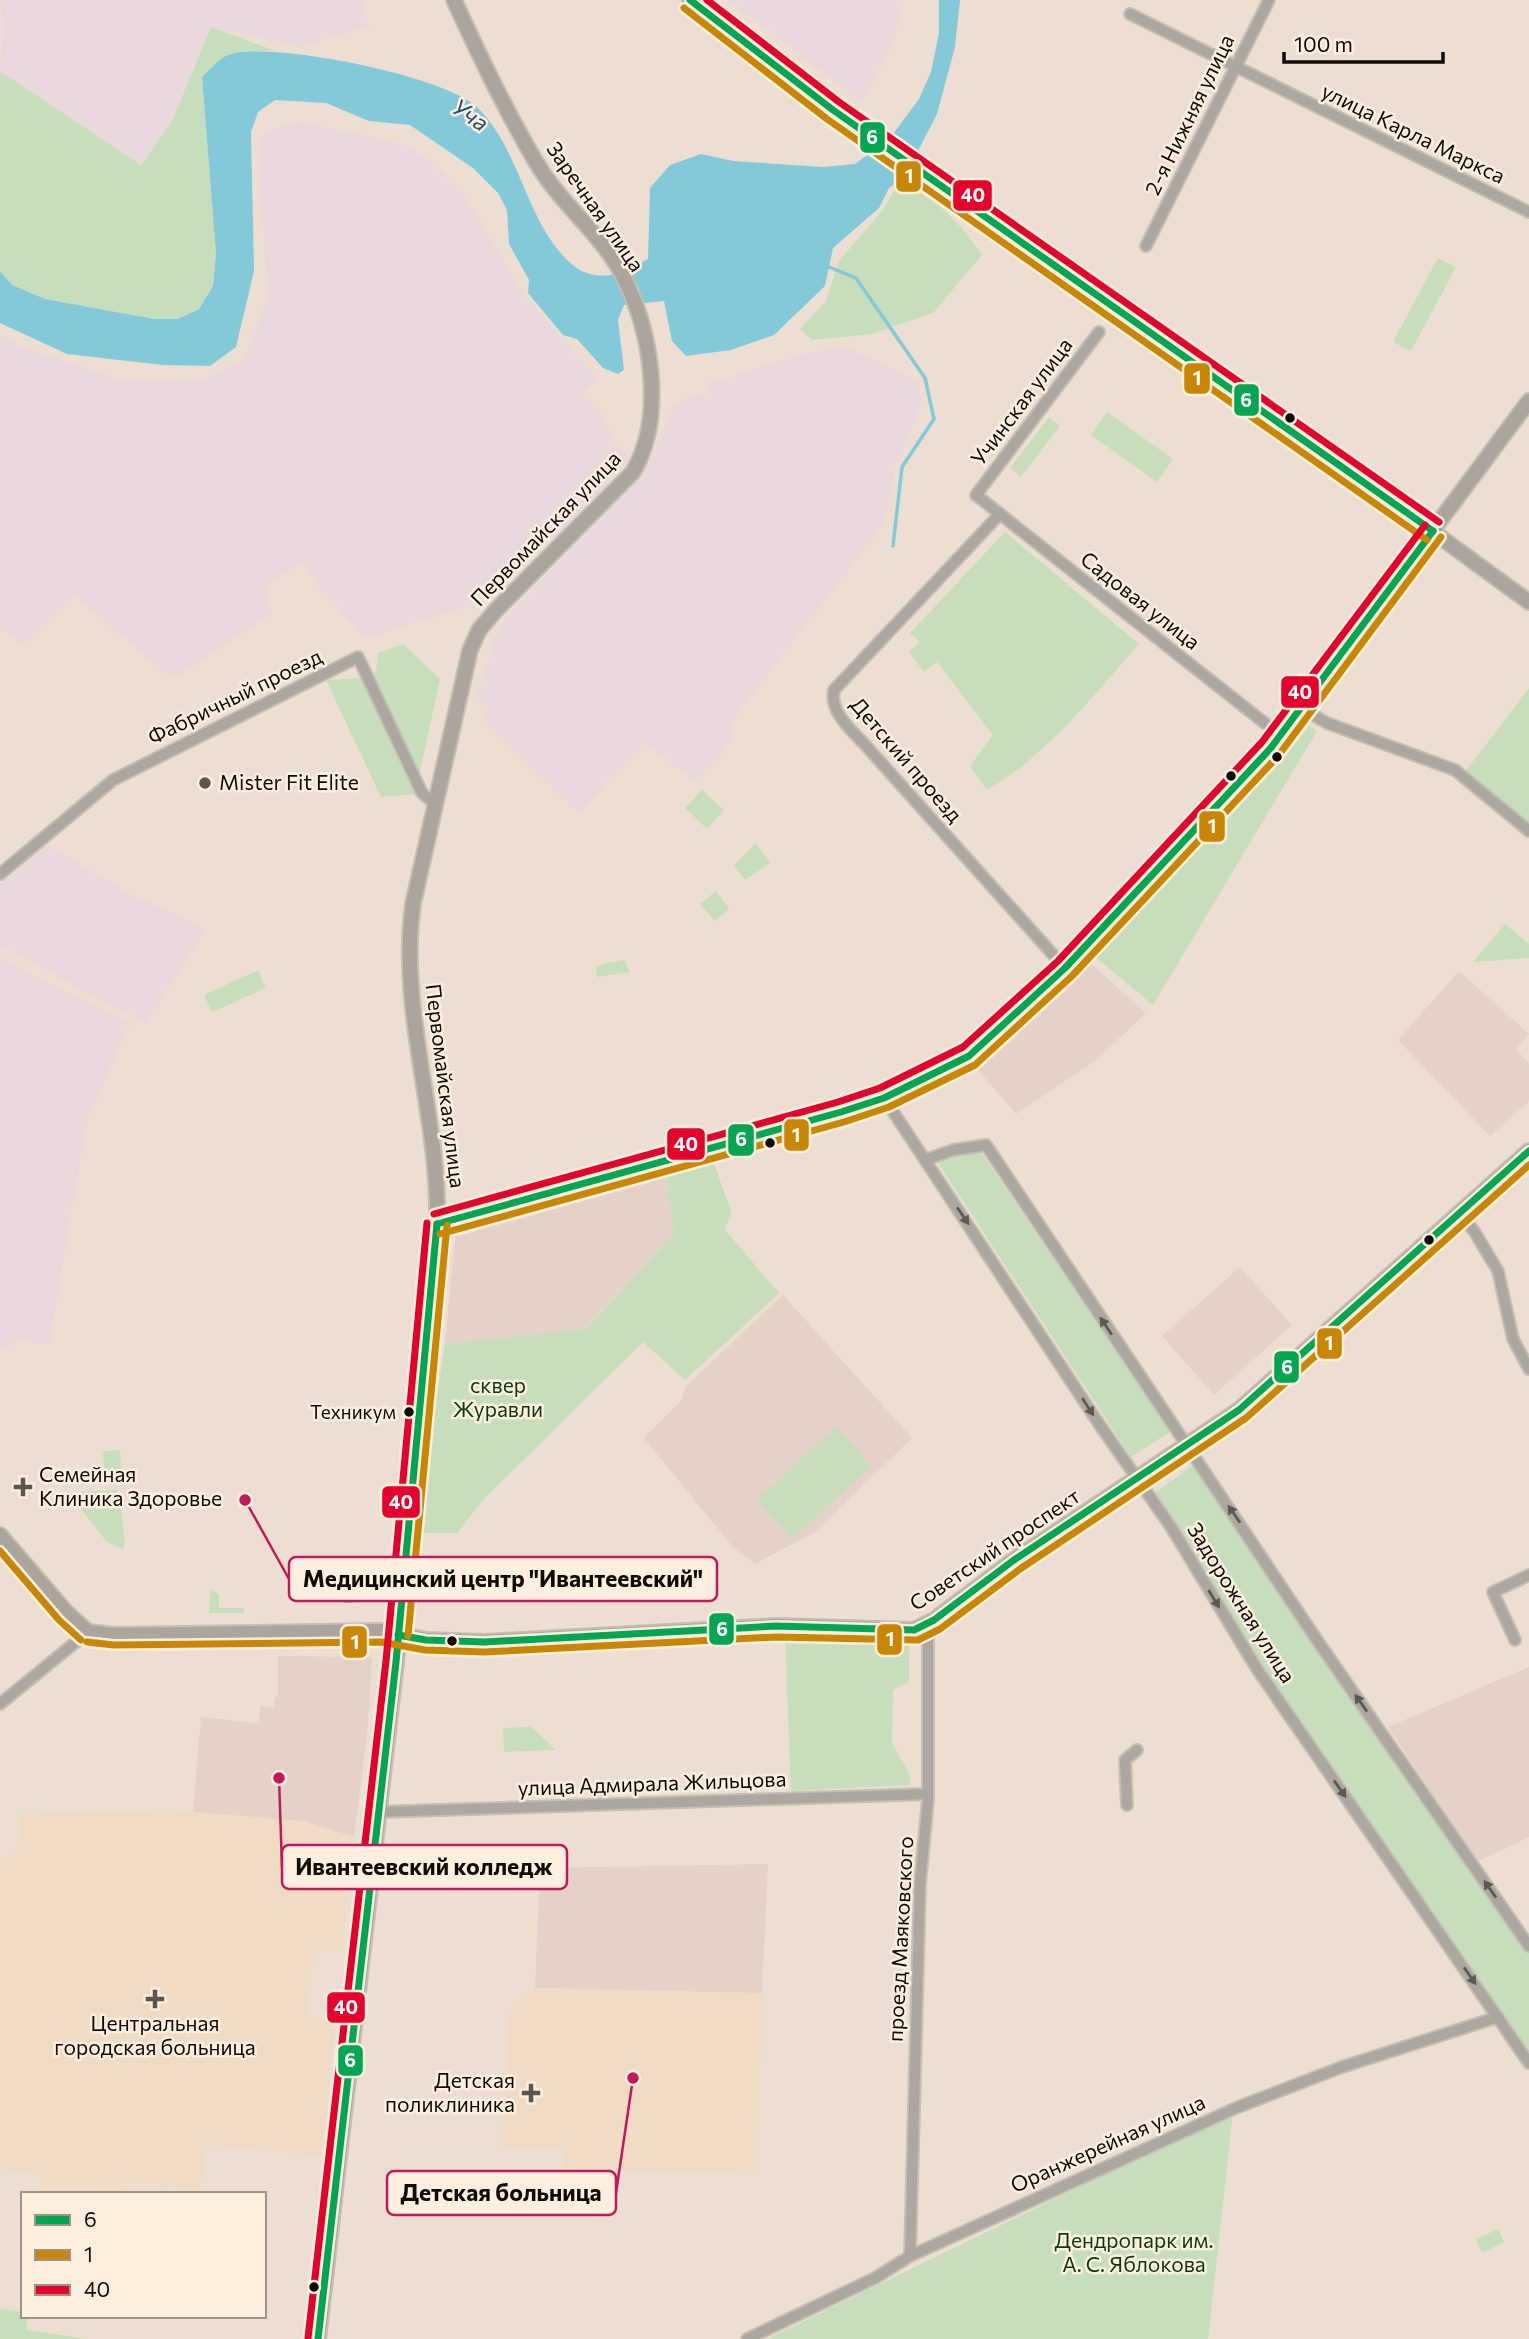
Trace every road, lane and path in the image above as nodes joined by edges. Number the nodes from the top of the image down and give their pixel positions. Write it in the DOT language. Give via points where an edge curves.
graph roads {
  1 [pos="454,0"];
  2 [pos="690,0"];
  3 [pos="1269,0"];
  4 [pos="1130,14"];
  5 [pos="1233,66"];
  6 [pos="1529,212"];
  7 [pos="1146,246"];
  8 [pos="1100,332"];
  9 [pos="1529,401"];
  10 [pos="644,452"];
  11 [pos="976,495"];
  12 [pos="999,515"];
  13 [pos="1433,531"];
  14 [pos="1529,602"];
  15 [pos="1301,708"];
  16 [pos="1281,736"];
  17 [pos="434,803"];
  18 [pos="1529,831"];
  19 [pos="0,874"];
  20 [pos="1065,968"];
  21 [pos="884,1098"];
  22 [pos="1529,1151"];
  23 [pos="925,1160"];
  24 [pos="1459,1214"];
  25 [pos="437,1224"];
  26 [pos="1529,1369"];
  27 [pos="1187,1446"];
  28 [pos="1137,1480"];
  29 [pos="0,1535"];
  30 [pos="1529,1575"];
  31 [pos="928,1624"];
  32 [pos="88,1632"];
  33 [pos="398,1635"];
  34 [pos="1515,1640"];
  35 [pos="0,1704"];
  36 [pos="1137,1749"];
  37 [pos="928,1794"];
  38 [pos="1127,1805"];
  39 [pos="378,1812"];
  40 [pos="1529,1946"];
  41 [pos="1498,2017"];
  42 [pos="1529,2063"];
  43 [pos="910,2256"];
  44 [pos="318,2339"];
  45 [pos="747,2339"];
  1 -- 10 [label="main road, Заречная улица" via="486,72 536,163 620,270 640,317 652,391"];
  2 -- 13 [label="main road" via="765,60"];
  3 -- 5 [label="street, 2-я Нижняя улица"];
  4 -- 5 [label="street, улица Карла Маркса"];
  5 -- 6 [label="street, улица Карла Маркса"];
  5 -- 7 [label="street, 2-я Нижняя улица"];
  8 -- 11 [label="street, Учинская улица"];
  9 -- 13 [label="main road"];
  10 -- 17 [label="main road, Первомайская улица" via="633,472 480,630 463,669"];
  11 -- 12 [label="street, Садовая улица"];
  12 -- 16 [label="street, Садовая улица"];
  12 -- 20 [label="street, Детский проезд" via="834,690 832,700 867,747"];
  13 -- 14 [label="main road"];
  13 -- 15 [label="main road"];
  15 -- 16 [label="main road"];
  15 -- 18 [label="street" via="1328,723 1455,770"];
  16 -- 20 [label="main road"];
  17 -- 19 [label="street, Фабричный проезд" via="422,793 358,657 113,780"];
  17 -- 25 [label="main road, Первомайская улица" via="408,946 436,1153"];
  20 -- 21 [label="main road" via="969,1056"];
  21 -- 23 [label="street, Задорожная улица"];
  21 -- 25 [label="main road"];
  22 -- 24 [label="main road, Советский проспект"];
  27 -- 23 [label="street, Задорожная улица, one-way" via="986,1145"];
  23 -- 28 [label="street, Задорожная улица, one-way"];
  24 -- 26 [label="street" via="1498,1271 1513,1339"];
  24 -- 27 [label="main road, Советский проспект" via="1249,1402"];
  25 -- 33 [label="main road, Первомайская улица"];
  27 -- 28 [label="main road, Советский проспект"];
  40 -- 27 [label="street, Задорожная улица, one-way"];
  28 -- 31 [label="main road, Советский проспект" via="1014,1560"];
  28 -- 41 [label="street, Задорожная улица, one-way" via="1264,1679"];
  29 -- 32 [label="main road"];
  30 -- 34 [label="street" via="1493,1592"];
  31 -- 33 [label="main road, Советский проспект" via="914,1630 776,1626 496,1642"];
  31 -- 37 [label="street, проезд Маяковского"];
  32 -- 33 [label="main road, Советский проспект"];
  32 -- 35 [label="street"];
  33 -- 39 [label="main road, Первомайская улица"];
  36 -- 38 [label="street" via="1125,1760"];
  37 -- 39 [label="street, улица Адмирала Жильцова"];
  37 -- 43 [label="street, проезд Маяковского" via="919,1923"];
  39 -- 44 [label="main road, Первомайская улица"];
  41 -- 42 [label="street, Задорожная улица"];
  41 -- 43 [label="street, Оранжерейная улица" via="1342,2067 1238,2107"];
  43 -- 45 [label="street, Оранжерейная улица" via="875,2278"];
}
